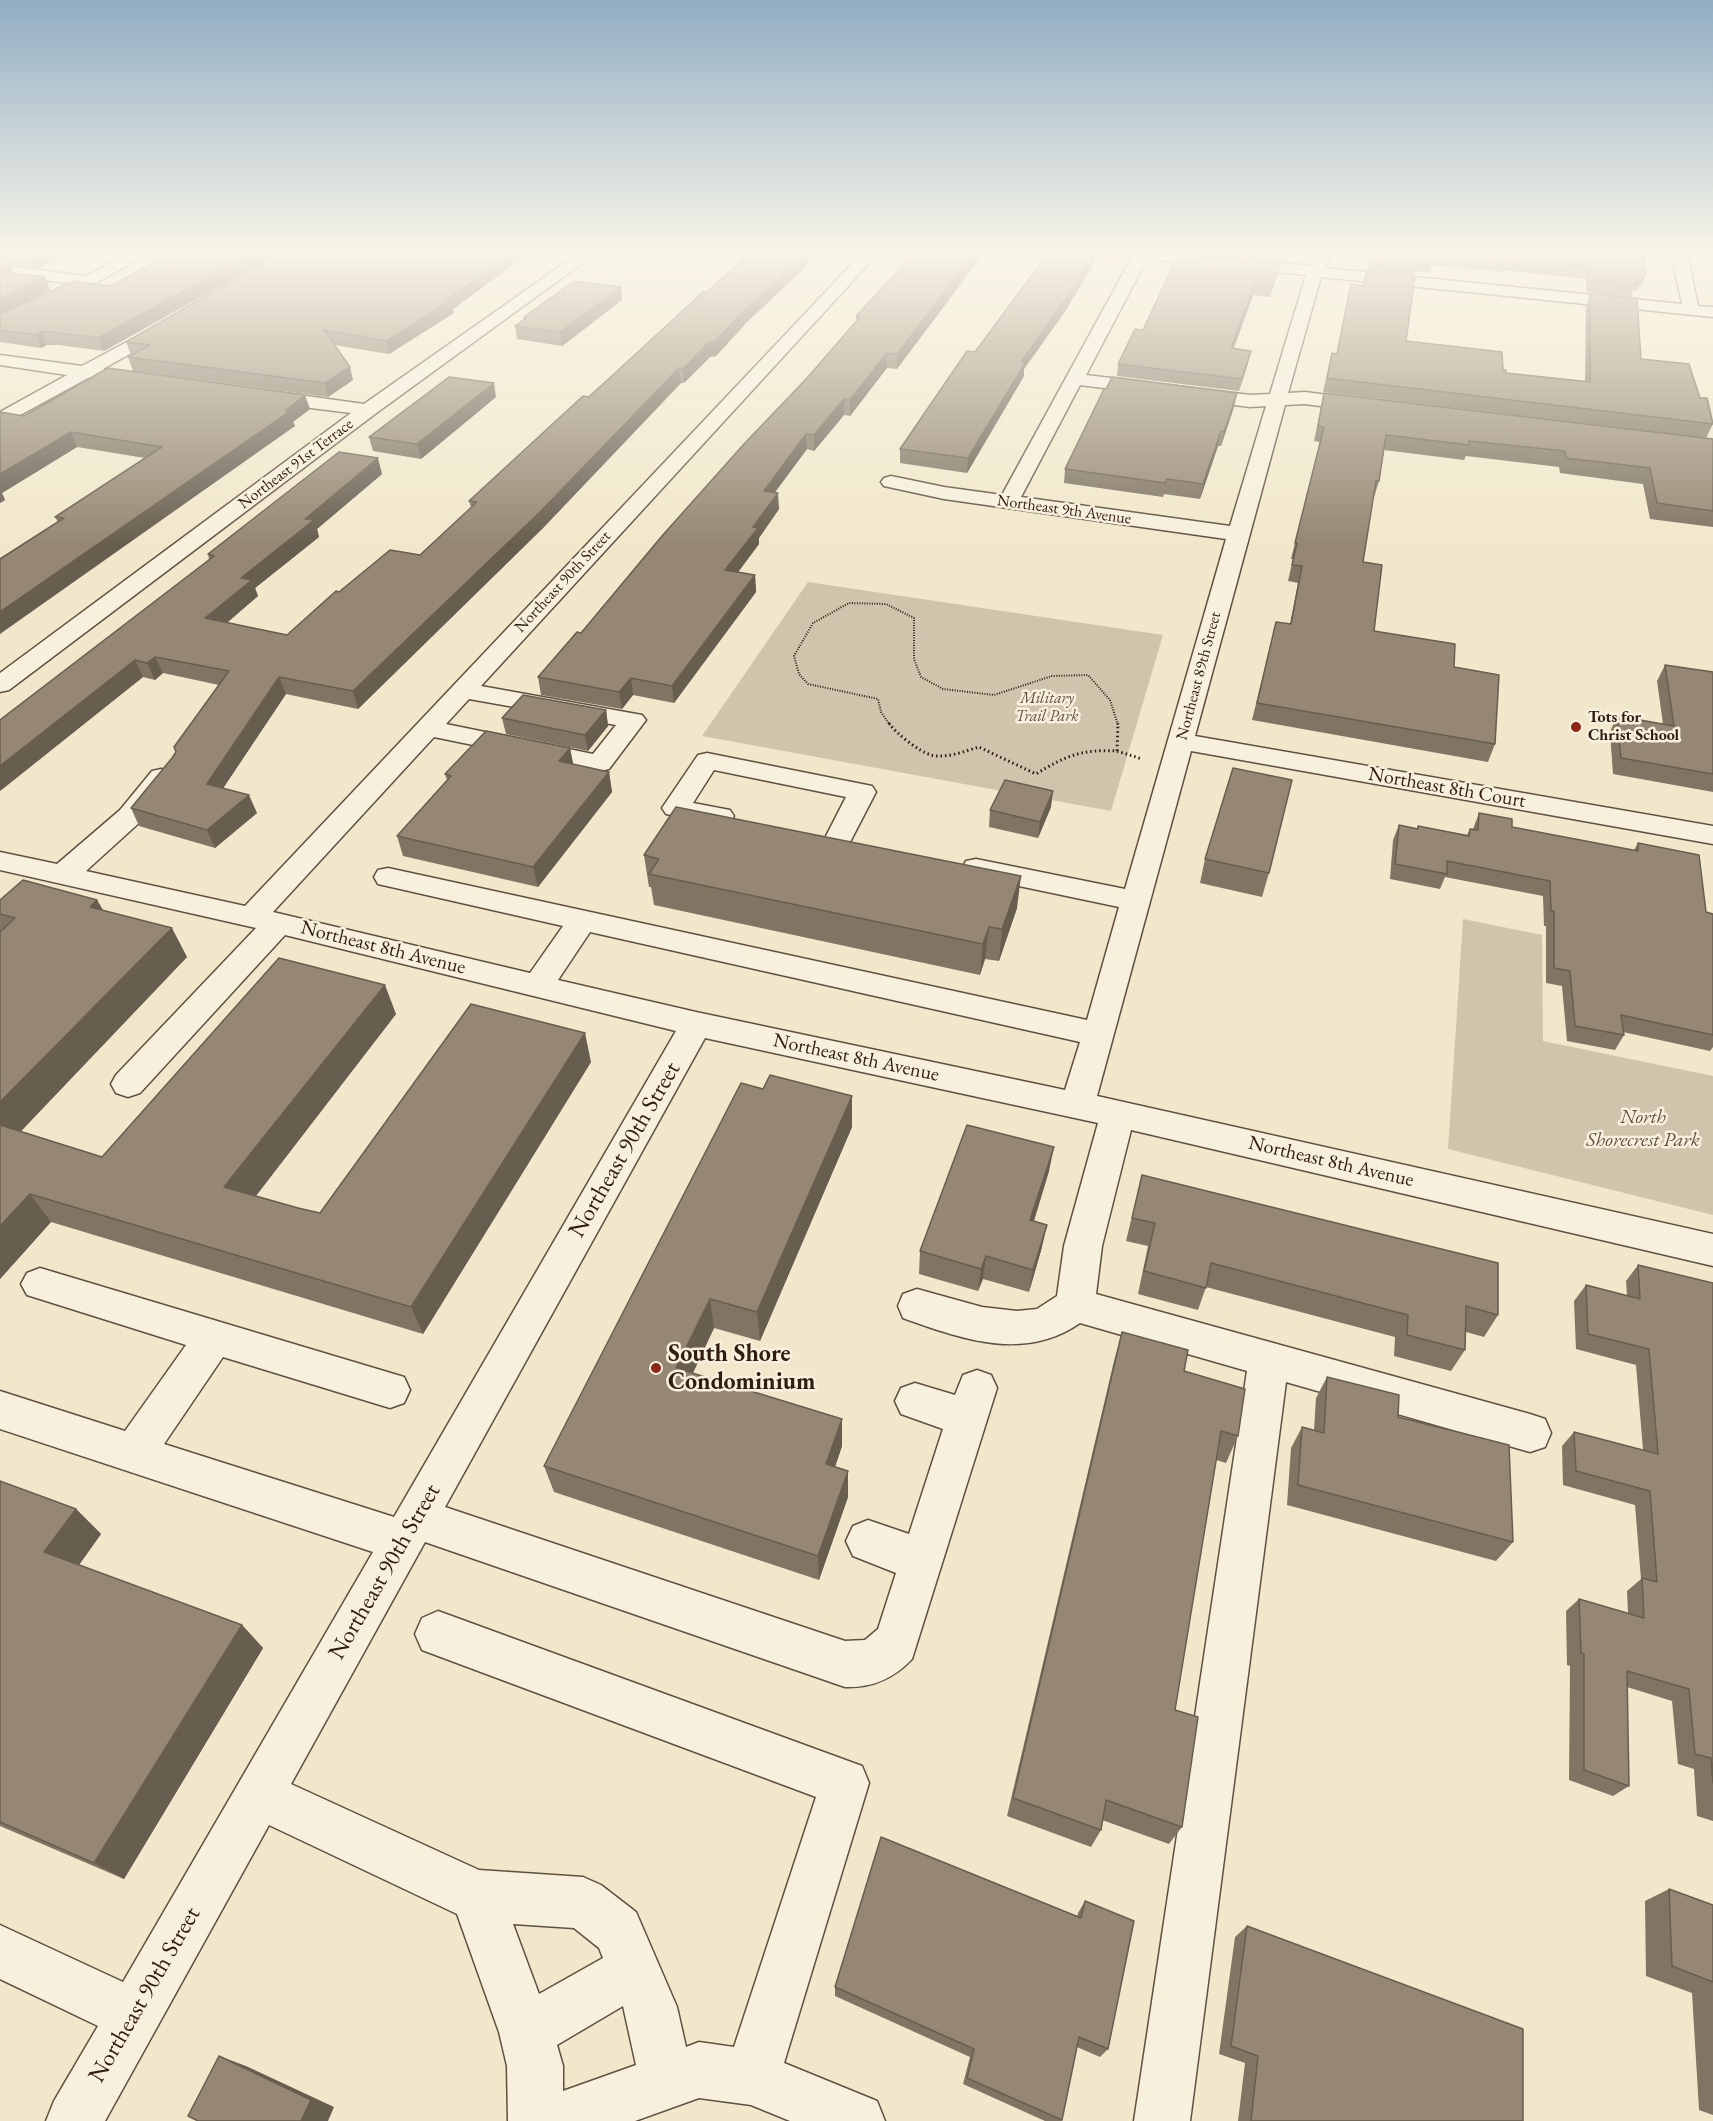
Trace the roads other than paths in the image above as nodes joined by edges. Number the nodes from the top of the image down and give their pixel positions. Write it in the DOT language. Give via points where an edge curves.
graph roads {
  1 [pos="129,347"];
  2 [pos="457,347"];
  3 [pos="784,347"];
  4 [pos="1091,347"];
  5 [pos="1293,347"];
  6 [pos="0,360"];
  7 [pos="85,372"];
  8 [pos="1074,379"];
  9 [pos="156,382"];
  10 [pos="250,394"];
  11 [pos="1278,401"];
  12 [pos="1386,408"];
  13 [pos="368,410"];
  14 [pos="0,420"];
  15 [pos="891,482"];
  16 [pos="1008,502"];
  17 [pos="1238,534"];
  18 [pos="0,685"];
  19 [pos="463,690"];
  20 [pos="427,728"];
  21 [pos="1181,741"];
  22 [pos="169,768"];
  23 [pos="746,822"];
  24 [pos="1713,835"];
  25 [pos="838,840"];
  26 [pos="953,864"];
  27 [pos="5,868"];
  28 [pos="63,875"];
  29 [pos="388,877"];
  30 [pos="1136,901"];
  31 [pos="265,920"];
  32 [pos="582,920"];
  33 [pos="538,986"];
  34 [pos="696,1024"];
  35 [pos="1099,1034"];
  36 [pos="128,1084"];
  37 [pos="1077,1105"];
  38 [pos="1118,1114"];
  39 [pos="1713,1250"];
  40 [pos="40,1284"];
  41 [pos="1075,1305"];
  42 [pos="916,1306"];
  43 [pos="214,1337"];
  44 [pos="1269,1359"];
  45 [pos="390,1390"];
  46 [pos="915,1401"];
  47 [pos="0,1410"];
  48 [pos="1530,1433"];
  49 [pos="133,1454"];
  50 [pos="409,1529"];
  51 [pos="868,1541"];
  52 [pos="922,1560"];
  53 [pos="438,1634"];
  54 [pos="259,1795"];
  55 [pos="477,1896"];
  56 [pos="0,1951"];
  57 [pos="635,1969"];
  58 [pos="134,2015"];
  59 [pos="526,2032"];
  60 [pos="752,2077"];
  61 [pos="667,2082"];
  62 [pos="74,2121"];
  63 [pos="536,2121"];
  64 [pos="557,2121"];
  65 [pos="856,2121"];
  66 [pos="1162,2121"];
  1 -- 7 [label="street"];
  2 -- 13 [label="street, Northeast 91st Terrace"];
  3 -- 19 [label="street, Northeast 90th Street"];
  4 -- 8 [label="street"];
  5 -- 11 [label="street, Northeast 89th Street"];
  6 -- 7 [label="street"];
  7 -- 9 [label="street"];
  7 -- 14 [label="street"];
  8 -- 11 [label="street" via="1250,401"];
  8 -- 16 [label="street"];
  10 -- 13 [label="street"];
  11 -- 12 [label="street" via="1305,398"];
  11 -- 17 [label="street, Northeast 89th Street"];
  13 -- 18 [label="street, Northeast 91st Terrace"];
  15 -- 16 [label="street, Northeast 9th Avenue"];
  16 -- 17 [label="street, Northeast 9th Avenue"];
  17 -- 21 [label="street, Northeast 89th Street"];
  19 -- 20 [label="street, Northeast 90th Street"];
  19 -- 20 [label="street" via="633,720 600,763"];
  20 -- 31 [label="street, Northeast 90th Street"];
  21 -- 24 [label="street, Northeast 8th Court"];
  21 -- 30 [label="street, Northeast 89th Street"];
  22 -- 28 [label="street" via="130,816"];
  23 -- 25 [label="street" via="676,808 707,761 862,792"];
  26 -- 30 [label="street"];
  27 -- 28 [label="street, Northeast 8th Avenue"];
  28 -- 31 [label="street, Northeast 8th Avenue"];
  29 -- 32 [label="street"];
  30 -- 35 [label="street, Northeast 89th Street"];
  31 -- 33 [label="street, Northeast 8th Avenue"];
  31 -- 36 [label="street, Northeast 90th Street"];
  32 -- 33 [label="street"];
  32 -- 35 [label="street"];
  33 -- 34 [label="street, Northeast 8th Avenue"];
  34 -- 37 [label="street, Northeast 8th Avenue"];
  34 -- 50 [label="street, Northeast 90th Street"];
  35 -- 37 [label="street, Northeast 89th Street"];
  37 -- 38 [label="street, Northeast 8th Avenue"];
  38 -- 39 [label="street, Northeast 8th Avenue"];
  38 -- 41 [label="street" via="1083,1246"];
  40 -- 43 [label="street"];
  41 -- 42 [label="street" via="1046,1323 1021,1329 984,1324"];
  41 -- 44 [label="street"];
  43 -- 45 [label="street"];
  43 -- 49 [label="street"];
  44 -- 48 [label="street"];
  44 -- 66 [label="street"];
  46 -- 52 [label="street" via="973,1403"];
  47 -- 49 [label="street"];
  49 -- 50 [label="street"];
  50 -- 52 [label="street" via="844,1664 865,1665 880,1660 896,1643"];
  50 -- 54 [label="street, Northeast 90th Street"];
  51 -- 52 [label="street"];
  53 -- 60 [label="street" via="846,1784"];
  54 -- 55 [label="street"];
  54 -- 58 [label="street, Northeast 90th Street"];
  55 -- 57 [label="street" via="583,1904 618,1930"];
  55 -- 59 [label="street"];
  56 -- 58 [label="street"];
  57 -- 59 [label="street"];
  57 -- 61 [label="street" via="650,2007"];
  58 -- 62 [label="street, Northeast 90th Street"];
  59 -- 63 [label="street" via="535,2066"];
  60 -- 61 [label="street" via="699,2070"];
  60 -- 65 [label="street"];
  61 -- 64 [label="street"];
}
